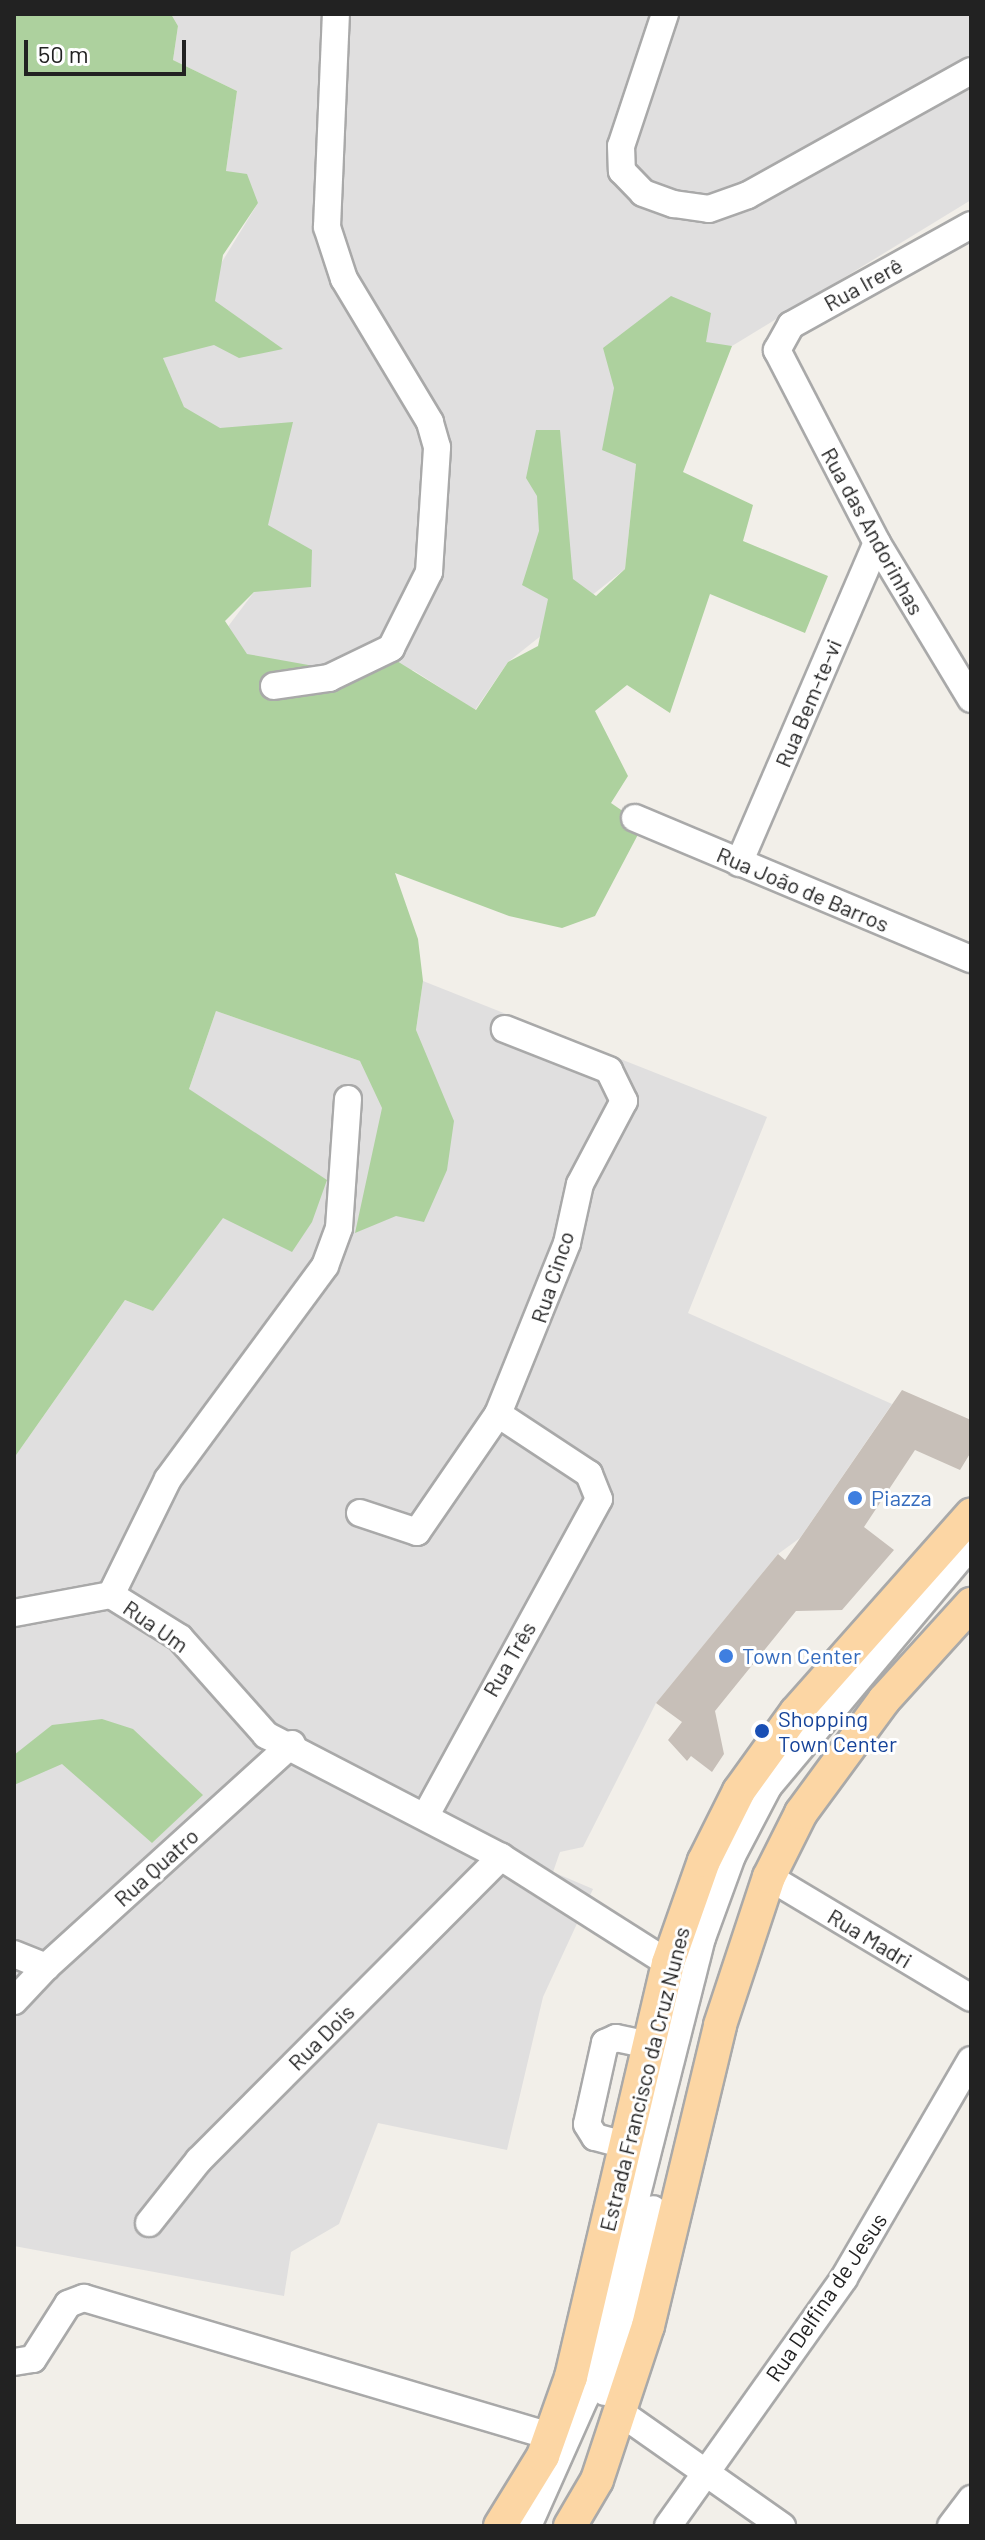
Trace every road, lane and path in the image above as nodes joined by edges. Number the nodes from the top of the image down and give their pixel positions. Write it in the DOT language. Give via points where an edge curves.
graph roads {
  1 [pos="336,14"];
  2 [pos="665,14"];
  3 [pos="971,71"];
  4 [pos="971,225"];
  5 [pos="780,360"];
  6 [pos="877,543"];
  7 [pos="274,686"];
  8 [pos="971,699"];
  9 [pos="635,818"];
  10 [pos="739,863"];
  11 [pos="971,959"];
  12 [pos="505,1029"];
  13 [pos="348,1099"];
  14 [pos="498,1414"];
  15 [pos="360,1513"];
  16 [pos="971,1515"];
  17 [pos="971,1545"];
  18 [pos="971,1571"];
  19 [pos="111,1595"];
  20 [pos="971,1604"];
  21 [pos="14,1613"];
  22 [pos="292,1744"];
  23 [pos="426,1815"];
  24 [pos="501,1857"];
  25 [pos="769,1877"];
  26 [pos="14,1954"];
  27 [pos="668,1963"];
  28 [pos="46,1967"];
  29 [pos="971,1998"];
  30 [pos="14,2001"];
  31 [pos="649,2045"];
  32 [pos="971,2060"];
  33 [pos="625,2145"];
  34 [pos="149,2223"];
  35 [pos="14,2362"];
  36 [pos="621,2413"];
  37 [pos="550,2436"];
  38 [pos="706,2472"];
  39 [pos="971,2499"];
  40 [pos="500,2526"];
  41 [pos="528,2526"];
  42 [pos="545,2526"];
  43 [pos="570,2526"];
  44 [pos="668,2526"];
  45 [pos="782,2526"];
  46 [pos="951,2526"];
  1 -- 7 [label="street" via="327,227 344,279 430,422 437,447 429,572 391,648 329,678"];
  2 -- 3 [label="street" via="621,146 622,171 643,193 674,204 709,209 748,195"];
  4 -- 5 [label="street, Rua Irerê" via="791,325 780,338"];
  5 -- 6 [label="street, Rua das Andorinhas"];
  6 -- 8 [label="street, Rua das Andorinhas"];
  6 -- 10 [label="street, Rua Bem-te-vi"];
  9 -- 10 [label="street, Rua João de Barros"];
  10 -- 11 [label="street, Rua João de Barros"];
  12 -- 14 [label="street, Rua Cinco" via="609,1070 624,1091 620,1113 580,1184 567,1243"];
  13 -- 19 [label="street, Rua Um" via="339,1228 325,1266 168,1479"];
  14 -- 15 [label="street" via="417,1532"];
  14 -- 23 [label="street, Rua Três" via="589,1474 597,1506"];
  16 -- 27 [label="main road, Estrada Francisco da Cruz Nunes" via="796,1712 739,1791"];
  17 -- 41 [label="street" via="768,1787 732,1856 702,1938 586,2396"];
  18 -- 42 [label="street" via="784,1793 747,1860 696,2016 635,2291 602,2404"];
  19 -- 21 [label="street"];
  19 -- 22 [label="street, Rua Um" via="180,1638 244,1717"];
  20 -- 25 [label="main road" via="884,1700 801,1813"];
  22 -- 23 [label="street, Rua Um"];
  22 -- 28 [label="street, Rua Quatro"];
  23 -- 24 [label="street, Rua Um"];
  24 -- 27 [label="street, Rua Um"];
  24 -- 34 [label="street, Rua Dois" via="199,2160"];
  25 -- 29 [label="street, Rua Madri"];
  25 -- 36 [label="main road" via="731,1986"];
  26 -- 28 [label="street"];
  27 -- 31 [label="main road, Estrada Francisco da Cruz Nunes"];
  28 -- 30 [label="street, Rua Quatro"];
  31 -- 33 [label="main road, Estrada Francisco da Cruz Nunes"];
  31 -- 33 [label="street" via="616,2038 605,2043 587,2124 595,2137"];
  32 -- 38 [label="street, Rua Delfina de Jesus" via="844,2278"];
  33 -- 37 [label="main road, Estrada Francisco da Cruz Nunes"];
  35 -- 37 [label="street" via="33,2359 68,2304 84,2298"];
  36 -- 38 [label="street"];
  36 -- 43 [label="main road"];
  37 -- 40 [label="main road, Estrada Francisco da Cruz Nunes"];
  38 -- 44 [label="street, Rua Delfina de Jesus"];
  38 -- 45 [label="street"];
  39 -- 46 [label="street"];
}
